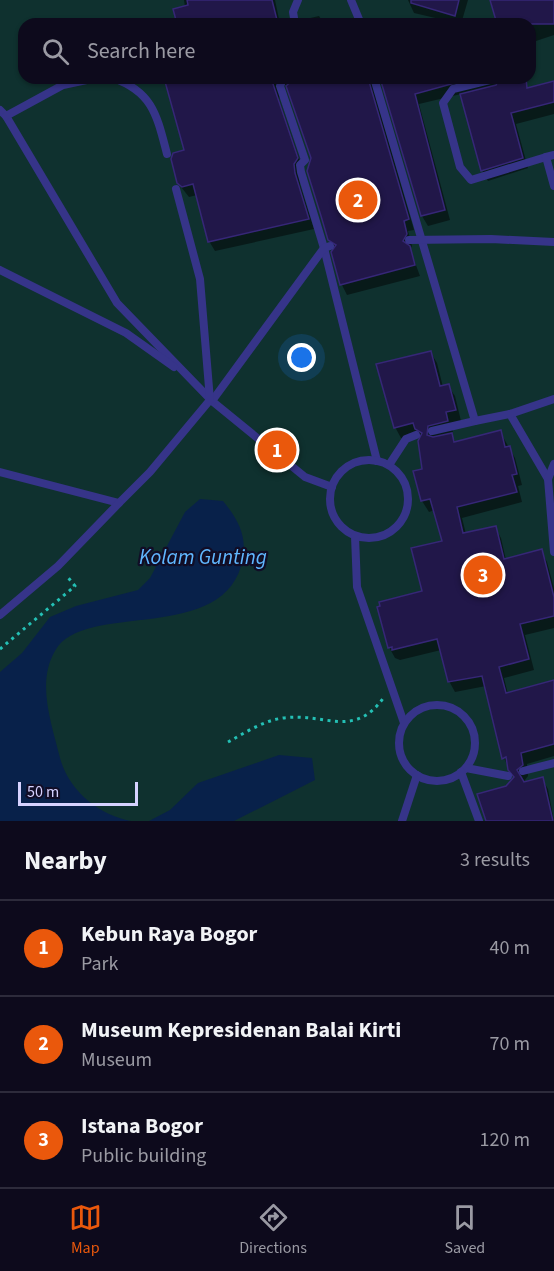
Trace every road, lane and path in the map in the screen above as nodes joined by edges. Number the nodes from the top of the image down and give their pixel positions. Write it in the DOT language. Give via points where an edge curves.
graph roads {
  1 [pos="298,0"];
  2 [pos="351,0"];
  3 [pos="294,18"];
  4 [pos="358,18"];
  5 [pos="68,84"];
  6 [pos="125,84"];
  7 [pos="281,84"];
  8 [pos="375,84"];
  9 [pos="474,84"];
  10 [pos="3,113"];
  11 [pos="167,154"];
  12 [pos="550,156"];
  13 [pos="554,186"];
  14 [pos="176,189"];
  15 [pos="421,239"];
  16 [pos="409,240"];
  17 [pos="554,242"];
  18 [pos="327,247"];
  19 [pos="0,270"];
  20 [pos="190,378"];
  21 [pos="554,399"];
  22 [pos="211,401"];
  23 [pos="510,414"];
  24 [pos="475,421"];
  25 [pos="432,431"];
  26 [pos="416,435"];
  27 [pos="377,461"];
  28 [pos="554,464"];
  29 [pos="389,465"];
  30 [pos="0,472"];
  31 [pos="548,479"];
  32 [pos="332,487"];
  33 [pos="119,502"];
  34 [pos="355,536"];
  35 [pos="554,552"];
  36 [pos="58,566"];
  37 [pos="0,615"];
  38 [pos="0,649"];
  39 [pos="390,689"];
  40 [pos="404,723"];
  41 [pos="228,742"];
  42 [pos="554,764"];
  43 [pos="463,770"];
  44 [pos="523,771"];
  45 [pos="417,775"];
  46 [pos="508,776"];
  47 [pos="402,821"];
  48 [pos="479,821"];
  1 -- 3 [label="lane"];
  2 -- 4 [label="lane"];
  5 -- 10 [label="lane"];
  6 -- 11 [label="lane" via="143,93 152,108"];
  7 -- 18 [label="lane" via="306,160 300,165 301,172"];
  8 -- 15 [label="lane" via="387,140"];
  9 -- 12 [label="lane" via="453,89 443,103 460,166 471,180"];
  10 -- 20 [label="lane" via="117,303"];
  12 -- 13 [label="lane"];
  14 -- 22 [label="lane" via="200,279"];
  15 -- 16 [label="lane"];
  15 -- 17 [label="lane"];
  15 -- 24 [label="lane"];
  18 -- 22 [label="lane"];
  18 -- 27 [label="lane"];
  19 -- 20 [label="lane" via="126,333"];
  20 -- 22 [label="lane"];
  21 -- 23 [label="lane"];
  22 -- 32 [label="lane" via="305,477"];
  22 -- 33 [label="lane"];
  23 -- 24 [label="lane"];
  23 -- 31 [label="lane"];
  24 -- 25 [label="lane"];
  26 -- 29 [label="lane" via="406,439"];
  27 -- 29 [label="lane"];
  27 -- 32 [label="lane" via="347,466"];
  28 -- 31 [label="lane"];
  29 -- 34 [label="lane" via="399,474 408,497 401,522 380,537"];
  30 -- 33 [label="lane"];
  31 -- 35 [label="lane"];
  32 -- 34 [label="lane" via="333,514"];
  33 -- 36 [label="lane"];
  34 -- 39 [label="lane" via="357,587"];
  36 -- 37 [label="lane"];
  36 -- 38 [label="path" via="75,586"];
  39 -- 40 [label="lane"];
  39 -- 41 [label="path" via="370,714 357,720 343,723 283,718 263,723"];
  40 -- 43 [label="lane" via="412,713 435,704 459,712 468,721 475,745"];
  40 -- 45 [label="lane" via="399,752"];
  42 -- 44 [label="lane"];
  43 -- 45 [label="lane" via="439,781"];
  43 -- 46 [label="lane"];
  43 -- 48 [label="lane"];
  45 -- 47 [label="lane"];
}
